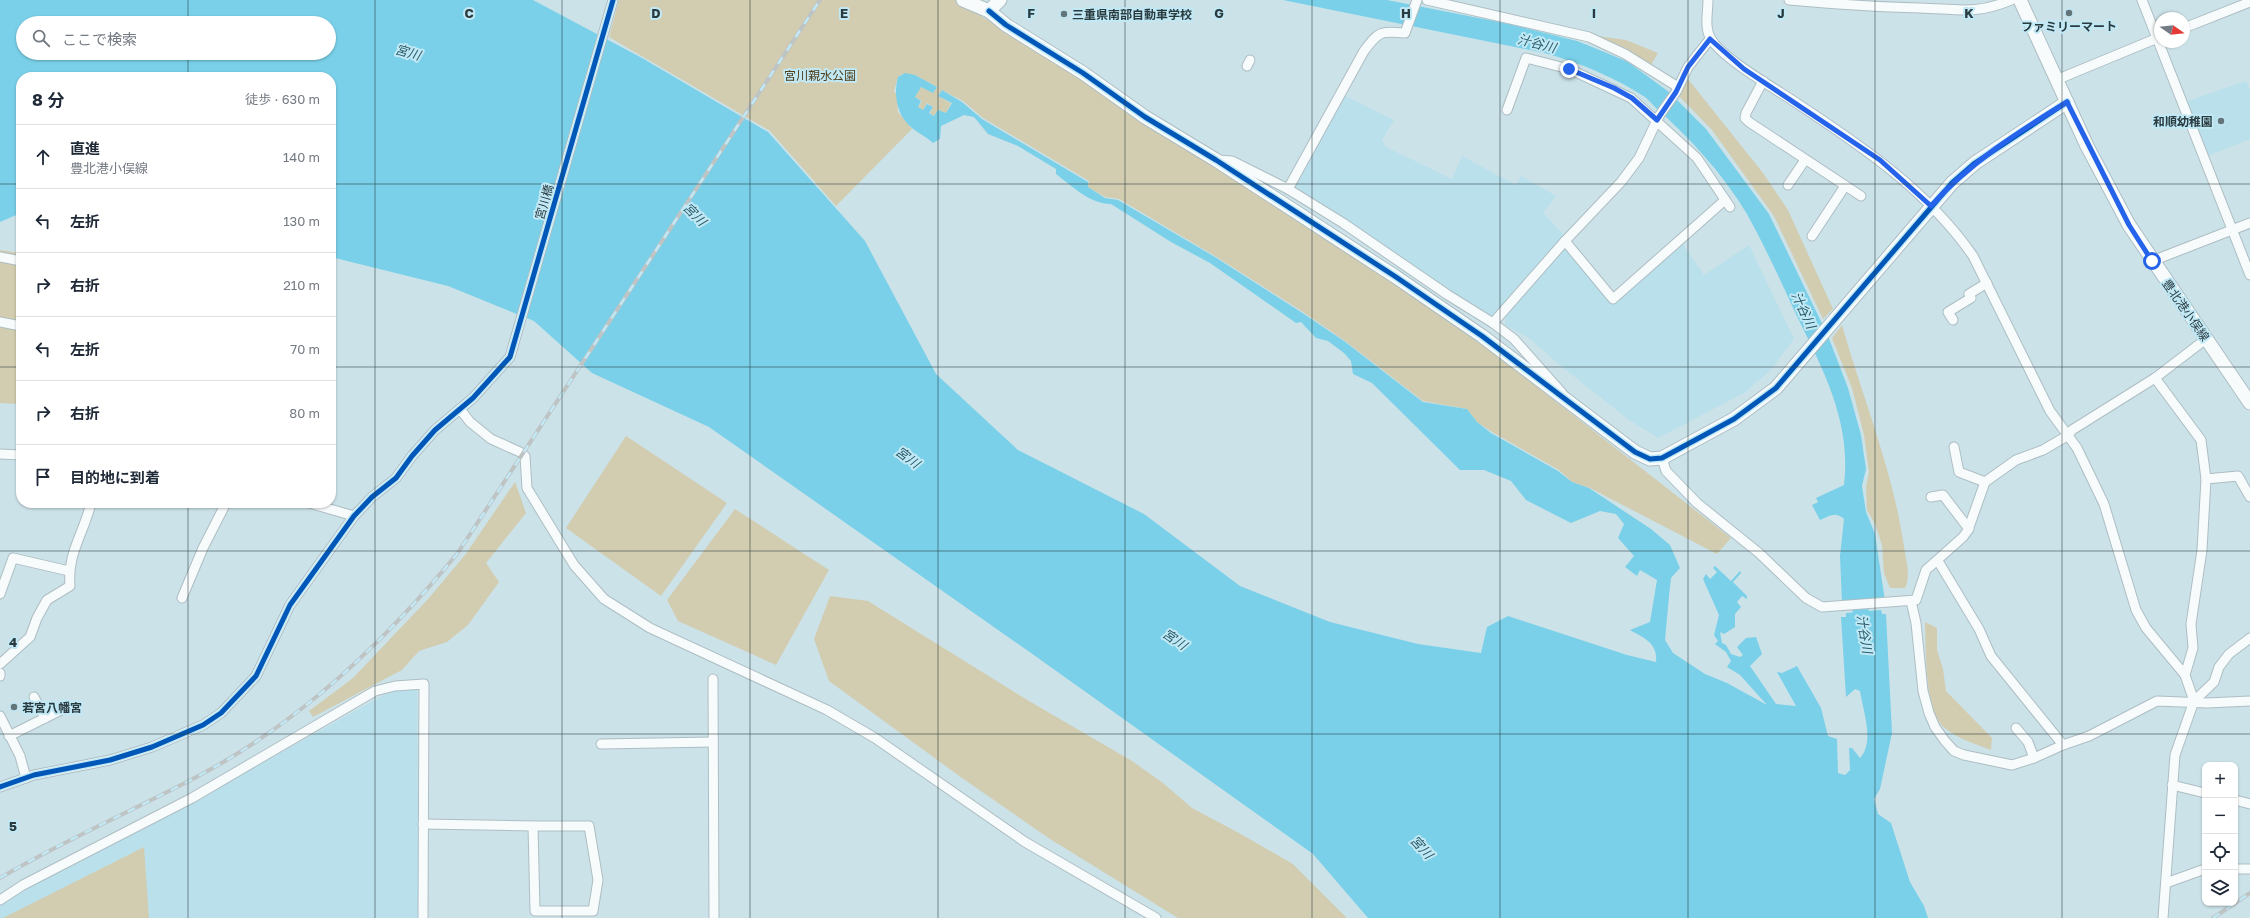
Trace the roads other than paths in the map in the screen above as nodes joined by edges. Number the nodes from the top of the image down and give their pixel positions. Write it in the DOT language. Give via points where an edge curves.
graph roads {
  1 [pos="614,0"];
  2 [pos="963,0"];
  3 [pos="1000,0"];
  4 [pos="1417,0"];
  5 [pos="1427,0"];
  6 [pos="1708,0"];
  7 [pos="1788,0"];
  8 [pos="2011,0"];
  9 [pos="2020,0"];
  10 [pos="2142,0"];
  11 [pos="1845,2"];
  12 [pos="2250,2"];
  13 [pos="988,11"];
  14 [pos="2190,26"];
  15 [pos="2154,28"];
  16 [pos="1710,39"];
  17 [pos="2154,39"];
  18 [pos="2162,48"];
  19 [pos="2056,80"];
  20 [pos="1763,81"];
  21 [pos="1677,89"];
  22 [pos="2067,102"];
  23 [pos="1507,110"];
  24 [pos="1658,118"];
  25 [pos="1216,160"];
  26 [pos="1805,160"];
  27 [pos="1788,185"];
  28 [pos="1845,186"];
  29 [pos="1288,189"];
  30 [pos="1861,196"];
  31 [pos="1931,206"];
  32 [pos="2250,223"];
  33 [pos="2232,230"];
  34 [pos="1812,236"];
  35 [pos="1565,240"];
  36 [pos="0,257"];
  37 [pos="16,259"];
  38 [pos="2152,261"];
  39 [pos="2250,274"];
  40 [pos="1987,283"];
  41 [pos="1953,320"];
  42 [pos="0,322"];
  43 [pos="1493,322"];
  44 [pos="16,325"];
  45 [pos="2206,339"];
  46 [pos="2155,378"];
  47 [pos="1565,400"];
  48 [pos="2250,404"];
  49 [pos="460,409"];
  50 [pos="2066,436"];
  51 [pos="1954,447"];
  52 [pos="0,454"];
  53 [pos="16,455"];
  54 [pos="1662,458"];
  55 [pos="2206,479"];
  56 [pos="1985,482"];
  57 [pos="1931,497"];
  58 [pos="2250,497"];
  59 [pos="89,508"];
  60 [pos="223,508"];
  61 [pos="326,508"];
  62 [pos="354,516"];
  63 [pos="1969,529"];
  64 [pos="1938,561"];
  65 [pos="69,571"];
  66 [pos="0,594"];
  67 [pos="182,598"];
  68 [pos="1911,601"];
  69 [pos="2250,638"];
  70 [pos="0,664"];
  71 [pos="0,673"];
  72 [pos="2185,675"];
  73 [pos="0,676"];
  74 [pos="713,679"];
  75 [pos="34,697"];
  76 [pos="2250,700"];
  77 [pos="2194,701"];
  78 [pos="65,708"];
  79 [pos="0,716"];
  80 [pos="45,718"];
  81 [pos="2016,728"];
  82 [pos="10,736"];
  83 [pos="713,742"];
  84 [pos="601,744"];
  85 [pos="2063,745"];
  86 [pos="2034,758"];
  87 [pos="26,778"];
  88 [pos="2172,785"];
  89 [pos="0,787"];
  90 [pos="2202,792"];
  91 [pos="2238,801"];
  92 [pos="2250,804"];
  93 [pos="423,824"];
  94 [pos="533,826"];
  95 [pos="2238,869"];
  96 [pos="2250,869"];
  97 [pos="2202,870"];
  98 [pos="2166,883"];
  99 [pos="0,900"];
  100 [pos="423,918"];
  101 [pos="714,918"];
  102 [pos="1156,918"];
  103 [pos="2163,918"];
  1 -- 49 [label="street, 宮川橋" via="510,357"];
  2 -- 13 [label="street"];
  3 -- 13 [label="street"];
  4 -- 29 [label="street" via="1405,33 1389,32 1376,35 1364,51"];
  5 -- 21 [label="street" via="1589,37 1625,54"];
  6 -- 16 [label="street" via="1707,22"];
  7 -- 11 [label="street"];
  8 -- 11 [label="street" via="1975,11"];
  9 -- 19 [label="street, 豊北港小俣線"];
  10 -- 15 [label="street"];
  12 -- 14 [label="street"];
  13 -- 25 [label="street" via="1145,117"];
  16 -- 20 [label="street" via="1744,69"];
  16 -- 21 [label="street" via="1688,67"];
  17 -- 19 [label="street"];
  18 -- 33 [label="street"];
  19 -- 22 [label="street, 豊北港小俣線"];
  20 -- 26 [label="street" via="1745,118"];
  20 -- 31 [label="street" via="1880,160"];
  21 -- 24 [label="street"];
  22 -- 31 [label="street" via="1975,163"];
  22 -- 38 [label="street, 豊北港小俣線" via="2129,225"];
  23 -- 24 [label="street" via="1526,58 1569,69 1614,88"];
  24 -- 35 [label="street" via="1639,158 1621,182"];
  24 -- 35 [label="street" via="1697,158 1728,203 1613,299"];
  25 -- 29 [label="street" via="1232,161"];
  25 -- 47 [label="street" via="1396,276 1482,336"];
  26 -- 27 [label="street"];
  26 -- 28 [label="street"];
  28 -- 30 [label="street"];
  28 -- 34 [label="street"];
  29 -- 43 [label="street"];
  31 -- 40 [label="street" via="1973,256"];
  31 -- 54 [label="street" via="1776,388 1746,411"];
  32 -- 33 [label="street"];
  33 -- 38 [label="street"];
  33 -- 39 [label="street"];
  35 -- 43 [label="street"];
  36 -- 37 [label="street"];
  38 -- 45 [label="street, 豊北港小俣線"];
  40 -- 41 [label="street" via="1969,294 1971,298 1948,312"];
  40 -- 50 [label="street" via="2050,411"];
  42 -- 44 [label="street"];
  43 -- 47 [label="street" via="1524,349 1561,390"];
  45 -- 46 [label="street"];
  45 -- 48 [label="street, 豊北港小俣線"];
  46 -- 50 [label="street"];
  46 -- 55 [label="street" via="2201,440"];
  47 -- 54 [label="street" via="1635,452 1650,459"];
  49 -- 62 [label="street, 宮川橋" via="435,430 396,478 372,497"];
  49 -- 102 [label="street" via="470,422 491,439 523,454 527,488 574,565 604,599 650,628 827,710 875,738 1025,842"];
  50 -- 56 [label="street" via="2043,450 2016,460"];
  50 -- 72 [label="street" via="2077,448 2104,504 2136,610 2146,628"];
  51 -- 56 [label="street" via="1959,472"];
  52 -- 53 [label="street"];
  54 -- 68 [label="street" via="1666,471 1697,503 1759,552 1806,598 1822,607"];
  55 -- 58 [label="street" via="2238,476"];
  55 -- 72 [label="street" via="2202,550 2191,624 2193,648"];
  56 -- 63 [label="street"];
  57 -- 63 [label="street" via="1943,495"];
  59 -- 65 [label="street" via="73,550"];
  60 -- 67 [label="street"];
  61 -- 62 [label="street"];
  62 -- 87 [label="street, 宮川橋" via="290,606 256,676 221,713 203,725 152,747 110,760"];
  63 -- 64 [label="street"];
  64 -- 68 [label="street" via="1926,570 1918,597"];
  64 -- 85 [label="street" via="1979,629 1991,656"];
  65 -- 66 [label="street" via="12,558"];
  65 -- 70 [label="street" via="70,586 47,600 30,637"];
  68 -- 86 [label="street" via="1916,623 1923,691 1935,727 1945,741 1954,751 1964,755 2004,764 2012,765"];
  69 -- 77 [label="street" via="2229,654 2219,668 2214,682"];
  71 -- 73 [label="street"];
  72 -- 77 [label="street"];
  74 -- 83 [label="street"];
  75 -- 80 [label="street"];
  76 -- 77 [label="street" via="2207,703"];
  77 -- 85 [label="street" via="2157,701 2089,736"];
  77 -- 88 [label="street" via="2175,755"];
  78 -- 80 [label="street"];
  79 -- 82 [label="street"];
  80 -- 82 [label="street"];
  81 -- 86 [label="street" via="2028,742"];
  82 -- 87 [label="street" via="20,756"];
  83 -- 84 [label="street"];
  83 -- 101 [label="street"];
  85 -- 86 [label="street"];
  87 -- 89 [label="street, 宮川橋"];
  88 -- 90 [label="street"];
  88 -- 98 [label="street"];
  91 -- 92 [label="street"];
  93 -- 94 [label="street"];
  93 -- 99 [label="street" via="424,684 395,686 375,691 192,798 23,885"];
  93 -- 100 [label="street"];
  94 -- 94 [label="street" via="589,826 598,880 593,911 534,911"];
  95 -- 96 [label="street"];
  97 -- 98 [label="street"];
  98 -- 103 [label="street"];
}
